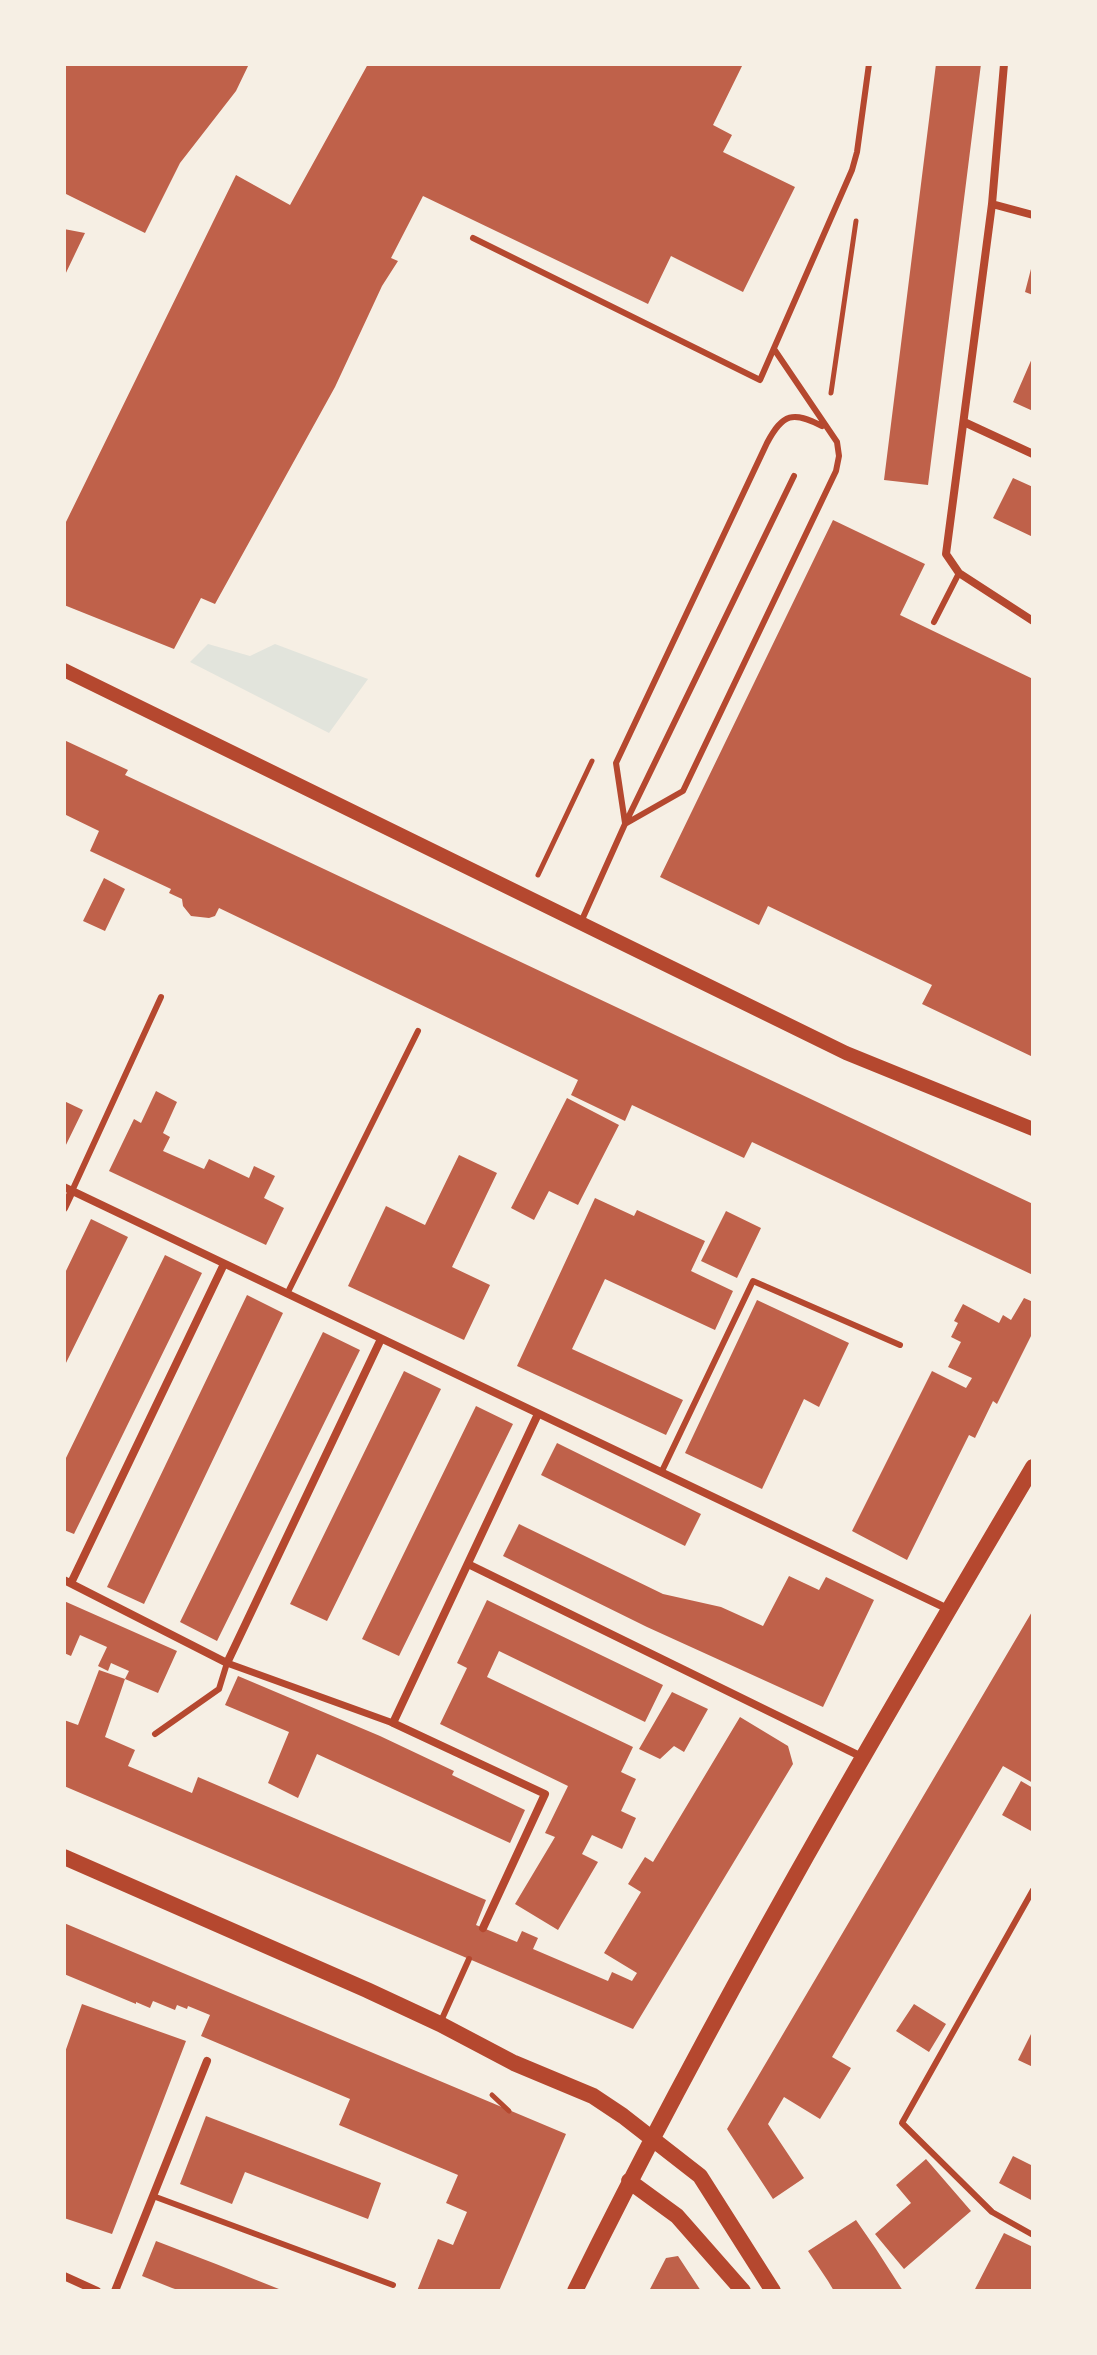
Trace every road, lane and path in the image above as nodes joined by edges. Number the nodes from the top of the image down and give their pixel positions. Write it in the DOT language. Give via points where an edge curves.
graph roads {
  1 [pos="869,64"];
  2 [pos="1004,64"];
  3 [pos="992,204"];
  4 [pos="1033,215"];
  5 [pos="473,238"];
  6 [pos="774,349"];
  7 [pos="964,422"];
  8 [pos="825,427"];
  9 [pos="1033,454"];
  10 [pos="794,476"];
  11 [pos="959,573"];
  12 [pos="1033,621"];
  13 [pos="934,622"];
  14 [pos="64,670"];
  15 [pos="625,824"];
  16 [pos="581,922"];
  17 [pos="161,997"];
  18 [pos="418,1031"];
  19 [pos="1033,1129"];
  20 [pos="68,1189"];
  21 [pos="64,1208"];
  22 [pos="224,1264"];
  23 [pos="287,1294"];
  24 [pos="381,1339"];
  25 [pos="900,1345"];
  26 [pos="538,1414"];
  27 [pos="1033,1467"];
  28 [pos="662,1471"];
  29 [pos="468,1564"];
  30 [pos="68,1582"];
  31 [pos="949,1610"];
  32 [pos="227,1663"];
  33 [pos="393,1723"];
  34 [pos="155,1734"];
  35 [pos="863,1757"];
  36 [pos="64,1857"];
  37 [pos="1033,1890"];
  38 [pos="483,1928"];
  39 [pos="469,1959"];
  40 [pos="440,2024"];
  41 [pos="207,2061"];
  42 [pos="492,2095"];
  43 [pos="509,2111"];
  44 [pos="652,2138"];
  45 [pos="629,2181"];
  46 [pos="153,2196"];
  47 [pos="1033,2235"];
  48 [pos="64,2276"];
  49 [pos="393,2285"];
  50 [pos="95,2291"];
  51 [pos="115,2291"];
  52 [pos="575,2291"];
  53 [pos="743,2291"];
  54 [pos="773,2291"];
  1 -- 6 [label="lane" via="852,170"];
  2 -- 3 [label="street"];
  3 -- 4 [label="street"];
  3 -- 7 [label="street"];
  5 -- 6 [label="lane" via="760,380"];
  6 -- 8 [label="lane"];
  7 -- 9 [label="street"];
  7 -- 11 [label="street" via="946,554"];
  8 -- 15 [label="lane" via="837,442 836,471 683,791"];
  8 -- 15 [label="lane" via="804,416 791,417 773,430 616,763"];
  10 -- 15 [label="lane"];
  11 -- 12 [label="street"];
  11 -- 13 [label="lane"];
  14 -- 16 [label="street"];
  15 -- 16 [label="lane"];
  16 -- 19 [label="street" via="846,1053"];
  17 -- 20 [label="lane"];
  18 -- 23 [label="lane"];
  20 -- 21 [label="street"];
  20 -- 22 [label="street"];
  22 -- 23 [label="street"];
  22 -- 30 [label="street"];
  23 -- 24 [label="street"];
  24 -- 26 [label="street"];
  24 -- 32 [label="street"];
  25 -- 28 [label="lane" via="753,1281"];
  26 -- 28 [label="street"];
  26 -- 29 [label="street"];
  27 -- 31 [label="main road"];
  28 -- 31 [label="street"];
  29 -- 33 [label="street"];
  29 -- 35 [label="street"];
  30 -- 32 [label="street"];
  31 -- 35 [label="main road"];
  32 -- 33 [label="street"];
  32 -- 34 [label="lane" via="219,1689"];
  33 -- 38 [label="street" via="545,1794"];
  35 -- 44 [label="main road"];
  36 -- 40 [label="main road"];
  37 -- 47 [label="lane" via="902,2123 992,2212"];
  39 -- 40 [label="lane"];
  40 -- 44 [label="main road" via="593,2096"];
  41 -- 46 [label="street"];
  42 -- 43 [label="path"];
  44 -- 45 [label="main road"];
  44 -- 54 [label="main road" via="700,2176"];
  45 -- 52 [label="main road"];
  45 -- 53 [label="main road" via="677,2216"];
  46 -- 49 [label="lane"];
  46 -- 51 [label="street"];
  48 -- 50 [label="street"];
}
